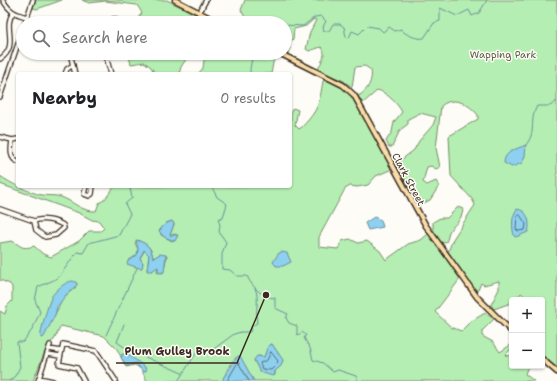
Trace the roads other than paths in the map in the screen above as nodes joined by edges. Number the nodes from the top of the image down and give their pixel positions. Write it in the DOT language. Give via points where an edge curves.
graph roads {
  1 [pos="3,0"];
  2 [pos="33,0"];
  3 [pos="175,0"];
  4 [pos="206,0"];
  5 [pos="199,12"];
  6 [pos="13,14"];
  7 [pos="22,16"];
  8 [pos="27,16"];
  9 [pos="207,16"];
  10 [pos="16,53"];
  11 [pos="0,59"];
  12 [pos="72,60"];
  13 [pos="107,60"];
  14 [pos="292,60"];
  15 [pos="73,65"];
  16 [pos="65,72"];
  17 [pos="75,72"];
  18 [pos="110,72"];
  19 [pos="0,96"];
  20 [pos="0,137"];
  21 [pos="16,139"];
  22 [pos="12,140"];
  23 [pos="16,161"];
  24 [pos="86,188"];
  25 [pos="93,188"];
  26 [pos="0,209"];
  27 [pos="34,220"];
  28 [pos="509,329"];
  29 [pos="61,352"];
  30 [pos="48,354"];
  31 [pos="60,356"];
  32 [pos="545,362"];
  33 [pos="557,372"];
  34 [pos="38,380"];
  35 [pos="53,381"];
  36 [pos="84,381"];
  37 [pos="116,381"];
  1 -- 6 [label="street"];
  2 -- 8 [label="street"];
  3 -- 5 [label="main road"];
  4 -- 5 [label="street"];
  5 -- 9 [label="main road"];
  6 -- 7 [label="street"];
  6 -- 11 [label="street" via="8,23 11,42 6,54"];
  10 -- 19 [label="street"];
  12 -- 15 [label="street"];
  13 -- 18 [label="street"];
  14 -- 28 [label="main road, Clark Street" via="343,85 354,95 426,226 477,297"];
  15 -- 16 [label="street"];
  15 -- 17 [label="street"];
  20 -- 22 [label="street"];
  21 -- 22 [label="street"];
  22 -- 23 [label="street" via="12,155"];
  24 -- 25 [label="street" via="84,194 89,196"];
  26 -- 27 [label="street"];
  27 -- 27 [label="street" via="59,222 64,228 56,235 45,237 36,230"];
  29 -- 30 [label="street" via="49,347"];
  29 -- 31 [label="street"];
  29 -- 37 [label="street" via="63,344 96,350"];
  30 -- 31 [label="street"];
  30 -- 34 [label="street"];
  31 -- 36 [label="street" via="59,364 77,368"];
  32 -- 33 [label="main road"];
  34 -- 35 [label="street"];
}
